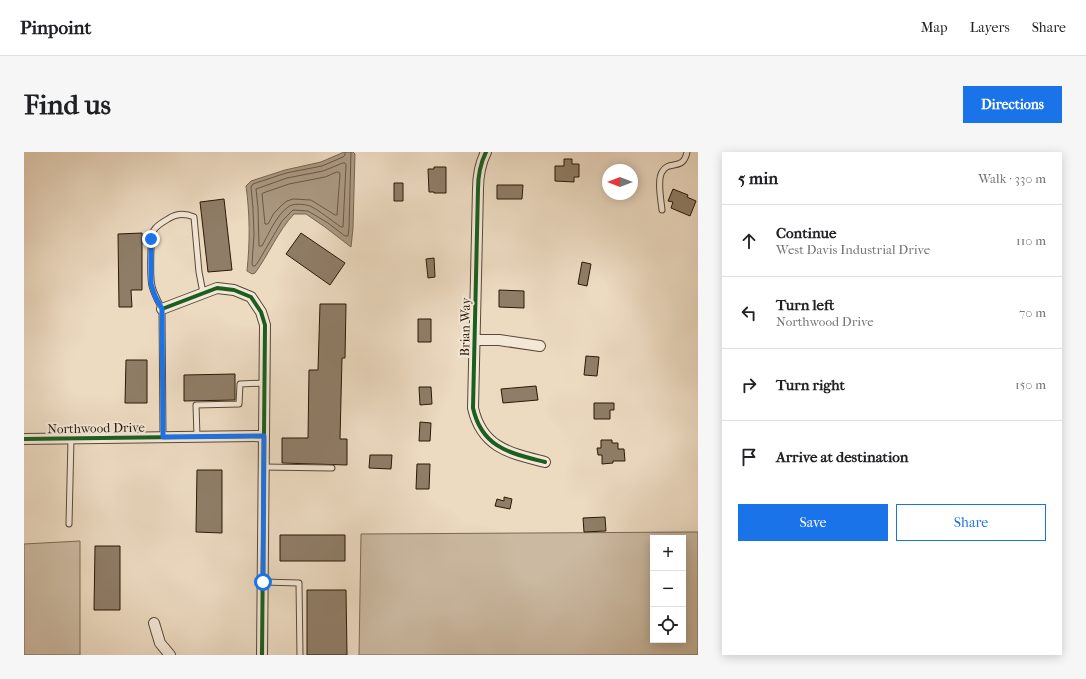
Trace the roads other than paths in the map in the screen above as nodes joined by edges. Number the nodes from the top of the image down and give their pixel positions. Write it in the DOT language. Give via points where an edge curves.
graph roads {
  1 [pos="486,152"];
  2 [pos="687,152"];
  3 [pos="662,210"];
  4 [pos="203,293"];
  5 [pos="162,309"];
  6 [pos="474,340"];
  7 [pos="540,346"];
  8 [pos="264,383"];
  9 [pos="264,436"];
  10 [pos="163,437"];
  11 [pos="197,437"];
  12 [pos="71,438"];
  13 [pos="24,439"];
  14 [pos="545,462"];
  15 [pos="264,467"];
  16 [pos="332,468"];
  17 [pos="69,524"];
  18 [pos="263,582"];
  19 [pos="154,623"];
  20 [pos="170,655"];
  21 [pos="262,655"];
  22 [pos="300,655"];
  1 -- 6 [label="street, Brian Way" via="478,179"];
  2 -- 3 [label="lane" via="684,161 664,168 661,173 659,182"];
  4 -- 5 [label="street"];
  4 -- 5 [label="lane" via="194,217 186,214 174,215 158,225 151,239 151,284"];
  4 -- 8 [label="street" via="217,288 234,290 251,297 261,312 265,325"];
  5 -- 10 [label="lane"];
  6 -- 7 [label="street" via="499,340"];
  6 -- 14 [label="street, Brian Way" via="473,408 479,427 492,442 502,448"];
  8 -- 9 [label="street"];
  8 -- 11 [label="lane" via="240,384 239,404 196,405"];
  9 -- 11 [label="street, Northwood Drive"];
  9 -- 15 [label="street"];
  10 -- 11 [label="street, Northwood Drive"];
  10 -- 12 [label="street, Northwood Drive"];
  12 -- 13 [label="street, Northwood Drive"];
  12 -- 17 [label="lane"];
  15 -- 16 [label="lane"];
  15 -- 18 [label="street"];
  18 -- 21 [label="street"];
  18 -- 22 [label="lane" via="299,583"];
  19 -- 20 [label="street" via="160,643"];
}
